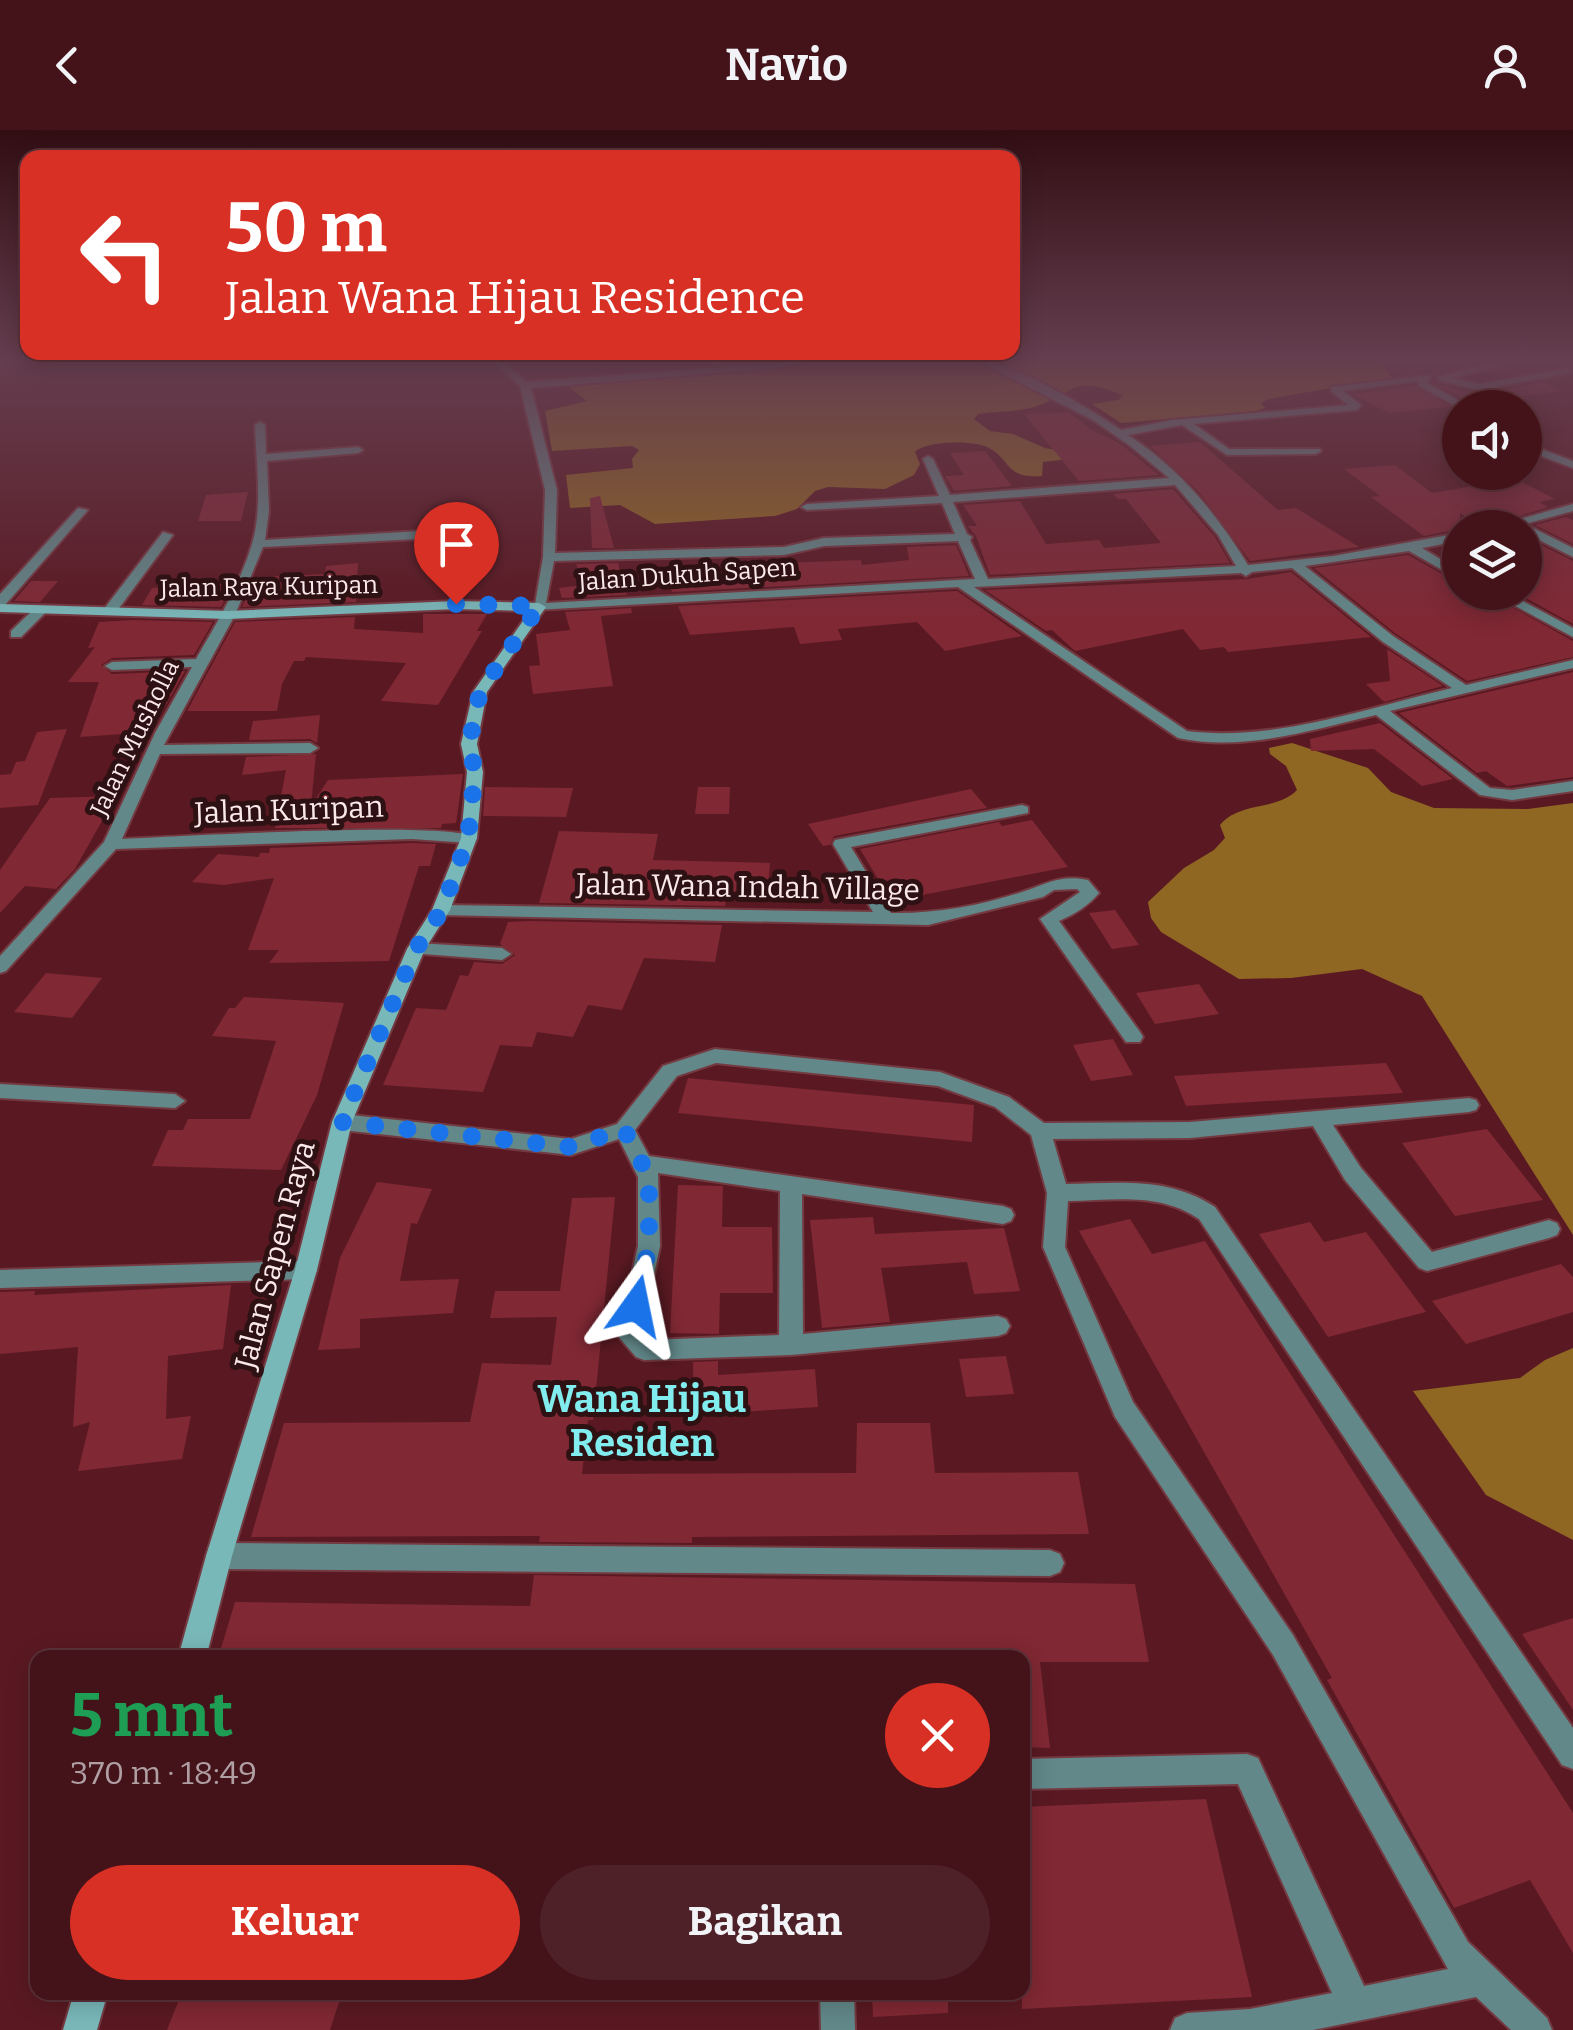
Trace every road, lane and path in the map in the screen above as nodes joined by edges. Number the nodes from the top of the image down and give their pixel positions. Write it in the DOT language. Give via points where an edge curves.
graph roads {
  1 [pos="261,449"];
  2 [pos="541,449"];
  3 [pos="1142,449"];
  4 [pos="1221,449"];
  5 [pos="358,450"];
  6 [pos="1316,451"];
  7 [pos="1542,453"];
  8 [pos="261,458"];
  9 [pos="928,459"];
  10 [pos="1573,465"];
  11 [pos="1177,481"];
  12 [pos="946,499"];
  13 [pos="806,507"];
  14 [pos="1573,507"];
  15 [pos="82,510"];
  16 [pos="1542,518"];
  17 [pos="456,533"];
  18 [pos="167,535"];
  19 [pos="966,537"];
  20 [pos="1542,537"];
  21 [pos="1442,541"];
  22 [pos="258,544"];
  23 [pos="1413,548"];
  24 [pos="1573,553"];
  25 [pos="550,557"];
  26 [pos="1442,565"];
  27 [pos="1297,566"];
  28 [pos="1246,572"];
  29 [pos="983,583"];
  30 [pos="961,584"];
  31 [pos="0,605"];
  32 [pos="539,606"];
  33 [pos="40,610"];
  34 [pos="1529,610"];
  35 [pos="108,612"];
  36 [pos="228,614"];
  37 [pos="1573,633"];
  38 [pos="16,634"];
  39 [pos="200,663"];
  40 [pos="1573,664"];
  41 [pos="112,666"];
  42 [pos="1464,689"];
  43 [pos="1381,712"];
  44 [pos="310,748"];
  45 [pos="155,750"];
  46 [pos="1573,786"];
  47 [pos="1022,810"];
  48 [pos="468,838"];
  49 [pos="112,844"];
  50 [pos="442,910"];
  51 [pos="885,918"];
  52 [pos="416,949"];
  53 [pos="502,954"];
  54 [pos="0,967"];
  55 [pos="1133,1037"];
  56 [pos="0,1090"];
  57 [pos="175,1101"];
  58 [pos="1469,1104"];
  59 [pos="1318,1118"];
  60 [pos="342,1122"];
  61 [pos="624,1129"];
  62 [pos="1040,1131"];
  63 [pos="641,1162"];
  64 [pos="791,1185"];
  65 [pos="1058,1194"];
  66 [pos="1003,1214"];
  67 [pos="1548,1229"];
  68 [pos="306,1270"];
  69 [pos="0,1279"];
  70 [pos="998,1326"];
  71 [pos="790,1344"];
  72 [pos="219,1556"];
  73 [pos="1050,1563"];
  74 [pos="194,1650"];
  75 [pos="1573,1754"];
  76 [pos="1030,1774"];
  77 [pos="1482,1979"];
  78 [pos="89,2000"];
  79 [pos="837,2000"];
  80 [pos="1355,2005"];
  81 [pos="80,2030"];
  82 [pos="838,2030"];
  83 [pos="1187,2030"];
  84 [pos="1535,2030"];
  1 -- 8 [label="street"];
  2 -- 25 [label="street, Jalan Dukuh Sapen" via="551,490"];
  3 -- 11 [label="street"];
  4 -- 6 [label="street"];
  5 -- 8 [label="street"];
  7 -- 10 [label="street"];
  8 -- 22 [label="street"];
  9 -- 12 [label="street"];
  11 -- 12 [label="street"];
  11 -- 28 [label="street" via="1234,547"];
  12 -- 13 [label="street"];
  12 -- 19 [label="street"];
  14 -- 16 [label="street"];
  15 -- 31 [label="street"];
  17 -- 22 [label="street"];
  18 -- 35 [label="street"];
  19 -- 25 [label="street" via="824,542 784,551"];
  19 -- 29 [label="street"];
  20 -- 24 [label="street"];
  21 -- 23 [label="street, Jalan Dukuh Sapen"];
  22 -- 36 [label="street"];
  23 -- 26 [label="street"];
  23 -- 27 [label="street, Jalan Dukuh Sapen"];
  25 -- 32 [label="street, Jalan Dukuh Sapen"];
  27 -- 28 [label="street, Jalan Dukuh Sapen"];
  27 -- 42 [label="street"];
  28 -- 29 [label="street, Jalan Dukuh Sapen"];
  29 -- 30 [label="street, Jalan Dukuh Sapen"];
  30 -- 32 [label="street, Jalan Dukuh Sapen"];
  30 -- 43 [label="street" via="1182,735 1220,740"];
  31 -- 33 [label="street, Jalan Raya Kuripan"];
  32 -- 36 [label="street, Jalan Raya Kuripan"];
  32 -- 48 [label="street, Jalan Sapen Raya" via="480,692 469,744 475,772"];
  33 -- 35 [label="street, Jalan Raya Kuripan"];
  33 -- 38 [label="street"];
  34 -- 37 [label="street"];
  35 -- 36 [label="street, Jalan Raya Kuripan"];
  36 -- 39 [label="street, Jalan Musholla"];
  39 -- 41 [label="street"];
  39 -- 45 [label="street, Jalan Musholla"];
  40 -- 42 [label="street"];
  42 -- 43 [label="street"];
  43 -- 46 [label="street" via="1486,792"];
  44 -- 45 [label="street"];
  45 -- 49 [label="street, Jalan Musholla"];
  47 -- 51 [label="street" via="841,844"];
  48 -- 49 [label="street, Jalan Kuripan"];
  48 -- 50 [label="street, Jalan Sapen Raya"];
  49 -- 54 [label="street, Jalan Musholla"];
  50 -- 51 [label="street, Jalan Wana Indah Village"];
  50 -- 52 [label="street, Jalan Sapen Raya"];
  51 -- 55 [label="street, Jalan Wana Indah Village" via="928,919 1037,894 1050,885 1082,884 1090,892 1049,919"];
  52 -- 53 [label="street"];
  52 -- 60 [label="street, Jalan Sapen Raya"];
  56 -- 57 [label="street"];
  58 -- 59 [label="street"];
  59 -- 62 [label="street" via="1190,1130"];
  59 -- 67 [label="street" via="1354,1174 1427,1262"];
  60 -- 61 [label="street" via="571,1147"];
  60 -- 68 [label="street, Jalan Sapen Raya"];
  61 -- 62 [label="street" via="670,1071 715,1056 940,1079 1002,1102"];
  61 -- 63 [label="street"];
  62 -- 65 [label="street"];
  63 -- 64 [label="street"];
  63 -- 71 [label="street" via="649,1177 649,1246 630,1336 634,1344 660,1352"];
  64 -- 66 [label="street"];
  64 -- 71 [label="street"];
  65 -- 75 [label="street" via="1168,1193 1191,1198 1207,1213"];
  65 -- 77 [label="street" via="1054,1247 1124,1409 1283,1645 1456,1954"];
  68 -- 69 [label="street"];
  68 -- 72 [label="street, Jalan Sapen Raya"];
  70 -- 71 [label="street"];
  72 -- 73 [label="street"];
  72 -- 74 [label="street, Jalan Sapen Raya"];
  76 -- 80 [label="street" via="1248,1768"];
  77 -- 80 [label="street"];
  77 -- 84 [label="street"];
  78 -- 81 [label="street"];
  79 -- 82 [label="street"];
  80 -- 83 [label="street" via="1250,2026"];
}
